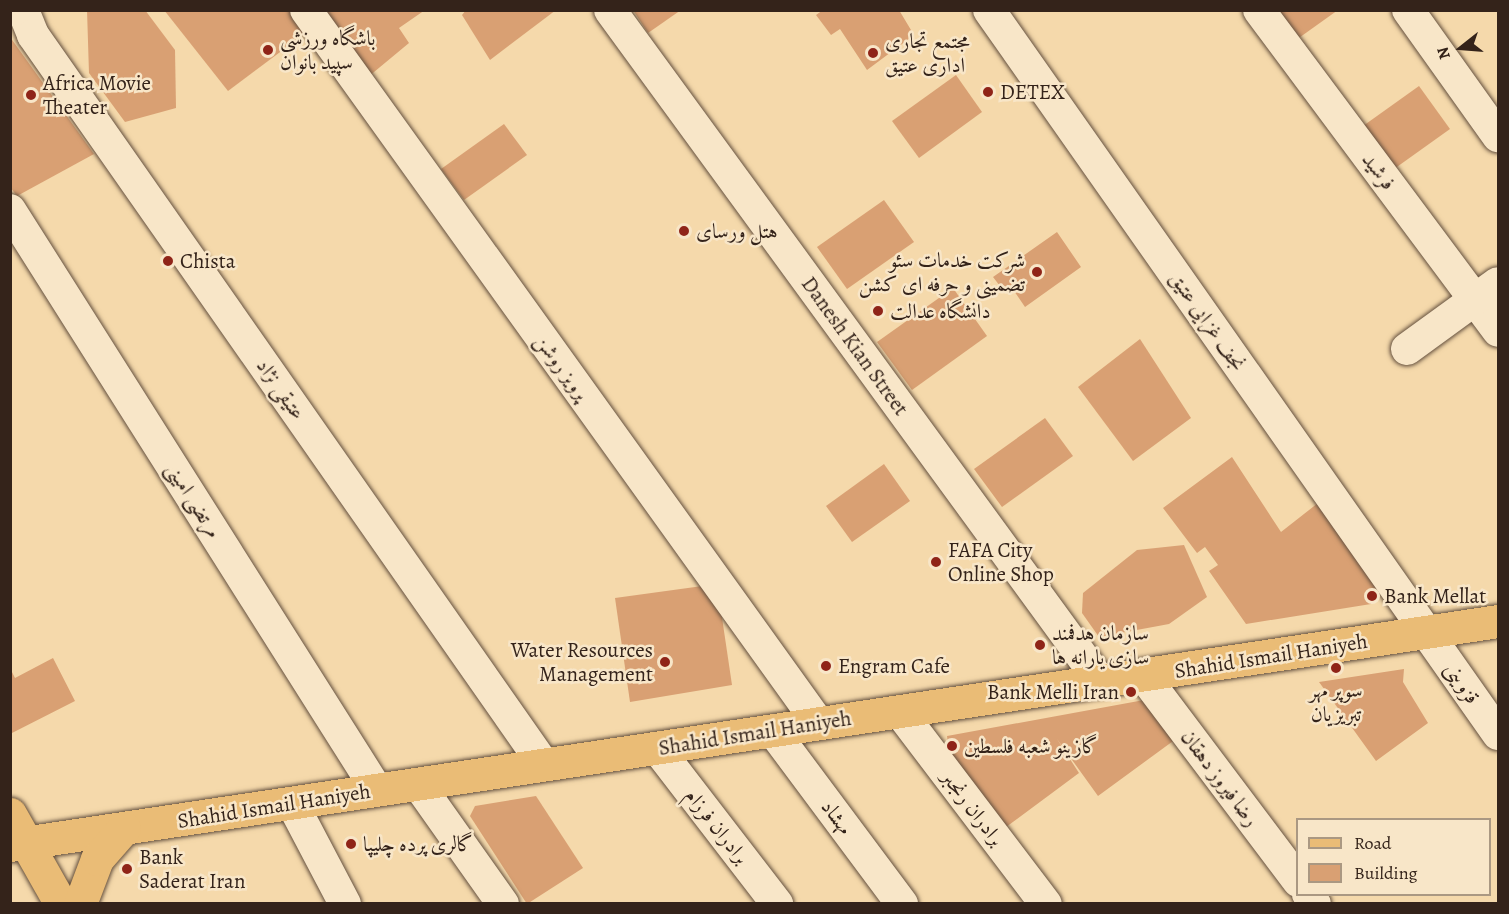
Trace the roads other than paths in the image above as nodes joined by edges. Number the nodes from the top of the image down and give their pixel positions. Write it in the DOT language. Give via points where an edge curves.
graph roads {
  1 [pos="23,10"];
  2 [pos="306,10"];
  3 [pos="610,10"];
  4 [pos="989,10"];
  5 [pos="1259,10"];
  6 [pos="1408,10"];
  7 [pos="1498,136"];
  8 [pos="10,210"];
  9 [pos="1487,292"];
  10 [pos="1498,331"];
  11 [pos="1407,349"];
  12 [pos="1498,621"];
  13 [pos="1426,632"];
  14 [pos="1143,675"];
  15 [pos="1100,681"];
  16 [pos="900,711"];
  17 [pos="819,724"];
  18 [pos="773,731"];
  19 [pos="1498,734"];
  20 [pos="657,748"];
  21 [pos="544,765"];
  22 [pos="418,784"];
  23 [pos="378,790"];
  24 [pos="292,803"];
  25 [pos="10,814"];
  26 [pos="124,828"];
  27 [pos="19,844"];
  28 [pos="1296,878"];
  29 [pos="61,903"];
  30 [pos="80,903"];
  31 [pos="345,903"];
  32 [pos="503,903"];
  33 [pos="777,903"];
  34 [pos="902,903"];
  35 [pos="1046,903"];
  1 -- 21 [label="street, عتیقی نژاد" via="33,35"];
  2 -- 17 [label="street, پرویز روشن"];
  3 -- 15 [label="street, Danesh Kian Street"];
  4 -- 13 [label="street, نجف غزایی عتیق"];
  5 -- 9 [label="street, فرشید"];
  6 -- 7 [label="street"];
  8 -- 23 [label="street, مرتضی امینی"];
  9 -- 10 [label="street, فرشید"];
  9 -- 11 [label="street"];
  12 -- 13 [label="main road, Shahid Ismail Haniyeh"];
  13 -- 14 [label="main road, Shahid Ismail Haniyeh"];
  13 -- 19 [label="street, قزوینی"];
  14 -- 15 [label="main road, Shahid Ismail Haniyeh"];
  14 -- 28 [label="street, رضا فیروز دهقان"];
  15 -- 16 [label="main road, Shahid Ismail Haniyeh"];
  16 -- 17 [label="main road, Shahid Ismail Haniyeh"];
  16 -- 35 [label="street, برادران رنجبر"];
  17 -- 18 [label="main road, Shahid Ismail Haniyeh"];
  18 -- 20 [label="main road, Shahid Ismail Haniyeh"];
  18 -- 34 [label="street, مهشاد"];
  20 -- 21 [label="main road, Shahid Ismail Haniyeh"];
  20 -- 33 [label="street, برادران فرزام"];
  21 -- 22 [label="main road, Shahid Ismail Haniyeh"];
  22 -- 23 [label="main road, Shahid Ismail Haniyeh"];
  22 -- 32 [label="street"];
  23 -- 24 [label="main road, Shahid Ismail Haniyeh"];
  24 -- 26 [label="main road, Shahid Ismail Haniyeh"];
  24 -- 31 [label="street"];
  25 -- 27 [label="main road"];
  26 -- 27 [label="main road, Shahid Ismail Haniyeh"];
  26 -- 30 [label="main road" via="97,859"];
  27 -- 29 [label="main road"];
}
